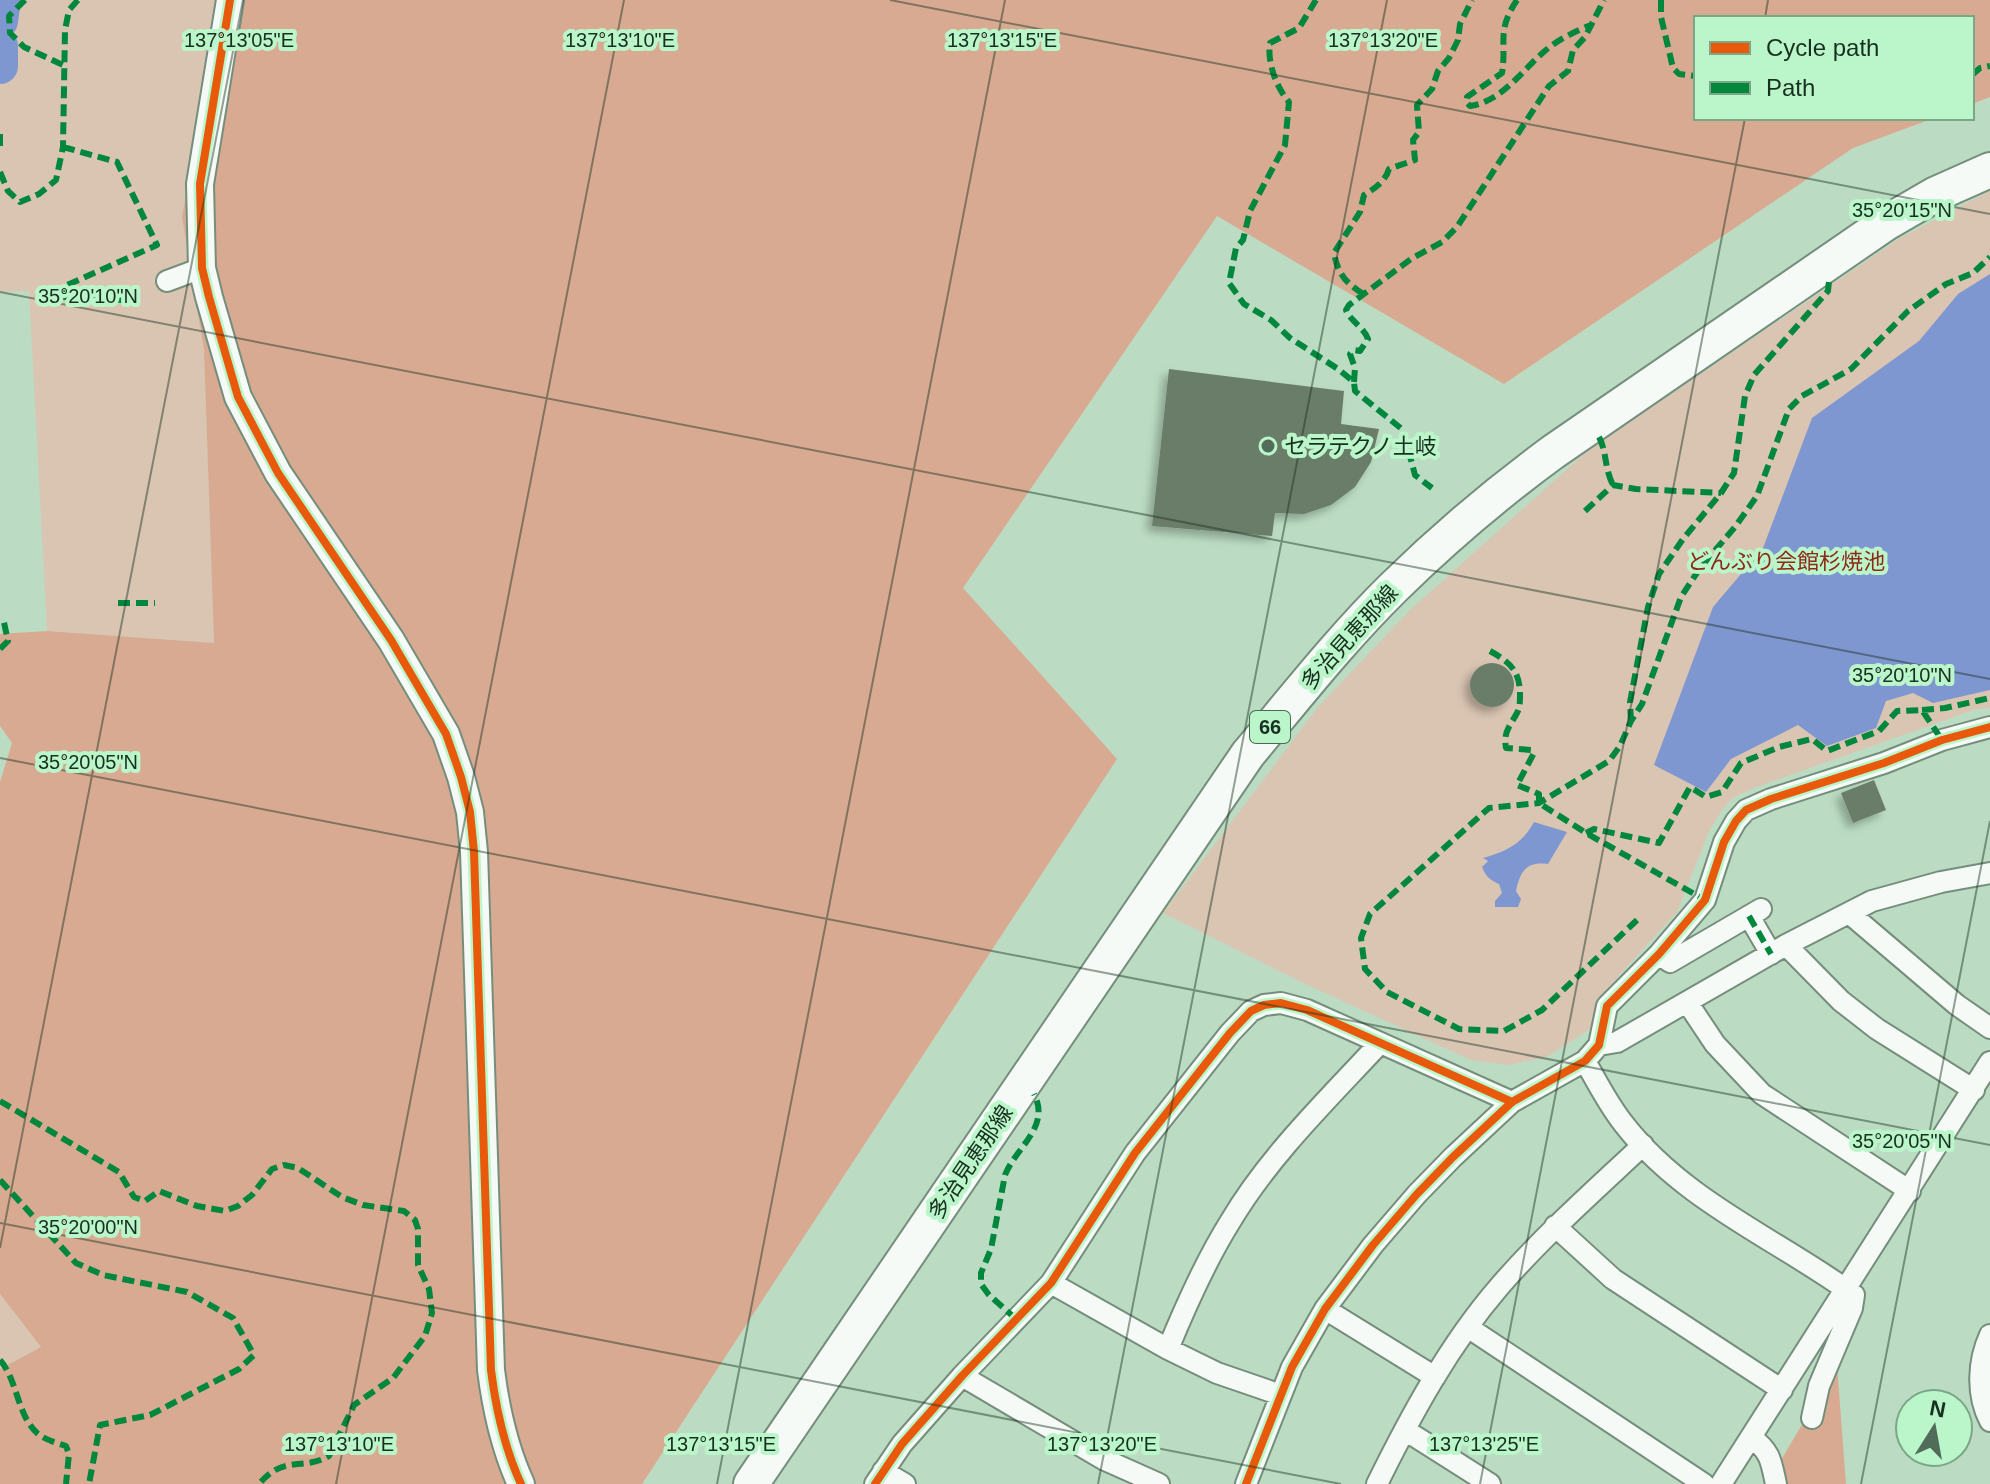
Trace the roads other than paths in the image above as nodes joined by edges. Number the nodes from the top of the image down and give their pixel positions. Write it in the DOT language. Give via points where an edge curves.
graph roads {
  1 [pos="230,0"];
  2 [pos="1990,170"];
  3 [pos="202,268"];
  4 [pos="167,281"];
  5 [pos="1990,727"];
  6 [pos="1990,873"];
  7 [pos="1849,913"];
  8 [pos="1778,950"];
  9 [pos="1659,954"];
  10 [pos="1687,1002"];
  11 [pos="1990,1028"];
  12 [pos="1380,1043"];
  13 [pos="1599,1045"];
  14 [pos="1585,1061"];
  15 [pos="1990,1062"];
  16 [pos="1974,1090"];
  17 [pos="1512,1102"];
  18 [pos="1643,1145"];
  19 [pos="1910,1191"];
  20 [pos="1555,1226"];
  21 [pos="1051,1283"];
  22 [pos="1846,1289"];
  23 [pos="1325,1309"];
  24 [pos="1469,1328"];
  25 [pos="1990,1335"];
  26 [pos="1168,1349"];
  27 [pos="962,1376"];
  28 [pos="1435,1377"];
  29 [pos="1782,1390"];
  30 [pos="1281,1395"];
  31 [pos="1812,1418"];
  32 [pos="1990,1421"];
  33 [pos="1405,1430"];
  34 [pos="1751,1437"];
  35 [pos="879,1477"];
  36 [pos="521,1484"];
  37 [pos="751,1484"];
  38 [pos="905,1484"];
  39 [pos="1159,1484"];
  40 [pos="1246,1484"];
  41 [pos="1377,1484"];
  42 [pos="1490,1484"];
  43 [pos="1704,1484"];
  44 [pos="1721,1484"];
  45 [pos="1776,1484"];
  1 -- 3 [label="street" via="200,184"];
  2 -- 37 [label="main road, 多治見恵那線 / 66" via="1886,223 1553,452 1505,487 1391,589 1248,754"];
  3 -- 4 [label="street"];
  3 -- 36 [label="street" via="238,397 278,473 391,640 446,734 461,777 474,852 491,1370 496,1410"];
  5 -- 9 [label="street" via="1746,810 1724,842 1705,900"];
  6 -- 7 [label="street" via="1913,889"];
  7 -- 8 [label="street"];
  7 -- 11 [label="street"];
  8 -- 9 [label="street" via="1755,912 1670,962"];
  8 -- 10 [label="street"];
  8 -- 16 [label="street" via="1877,1029"];
  9 -- 13 [label="street" via="1607,1006"];
  10 -- 13 [label="street" via="1617,1042"];
  10 -- 19 [label="street" via="1715,1044 1762,1094"];
  12 -- 17 [label="street"];
  12 -- 21 [label="street" via="1293,1005 1264,1005 1251,1011 1135,1153"];
  12 -- 26 [label="street" via="1256,1183 1188,1299"];
  13 -- 14 [label="street"];
  14 -- 17 [label="street"];
  14 -- 18 [label="street"];
  15 -- 16 [label="street"];
  16 -- 19 [label="street"];
  17 -- 23 [label="street" via="1417,1194"];
  18 -- 20 [label="street"];
  18 -- 22 [label="street" via="1700,1196"];
  19 -- 22 [label="street"];
  20 -- 24 [label="street"];
  20 -- 29 [label="street" via="1613,1279"];
  21 -- 26 [label="street"];
  21 -- 27 [label="street"];
  22 -- 29 [label="street"];
  22 -- 31 [label="street" via="1854,1295 1852,1308 1819,1386"];
  23 -- 28 [label="street"];
  23 -- 30 [label="street"];
  24 -- 28 [label="street"];
  24 -- 43 [label="street"];
  25 -- 32 [label="street" via="1982,1351 1980,1385"];
  26 -- 30 [label="street"];
  27 -- 35 [label="street"];
  27 -- 39 [label="street" via="1103,1459"];
  28 -- 33 [label="street"];
  29 -- 34 [label="street"];
  30 -- 40 [label="street"];
  33 -- 41 [label="street"];
  33 -- 42 [label="street"];
  34 -- 44 [label="street"];
  34 -- 45 [label="street" via="1766,1448"];
  35 -- 38 [label="street"];
}
